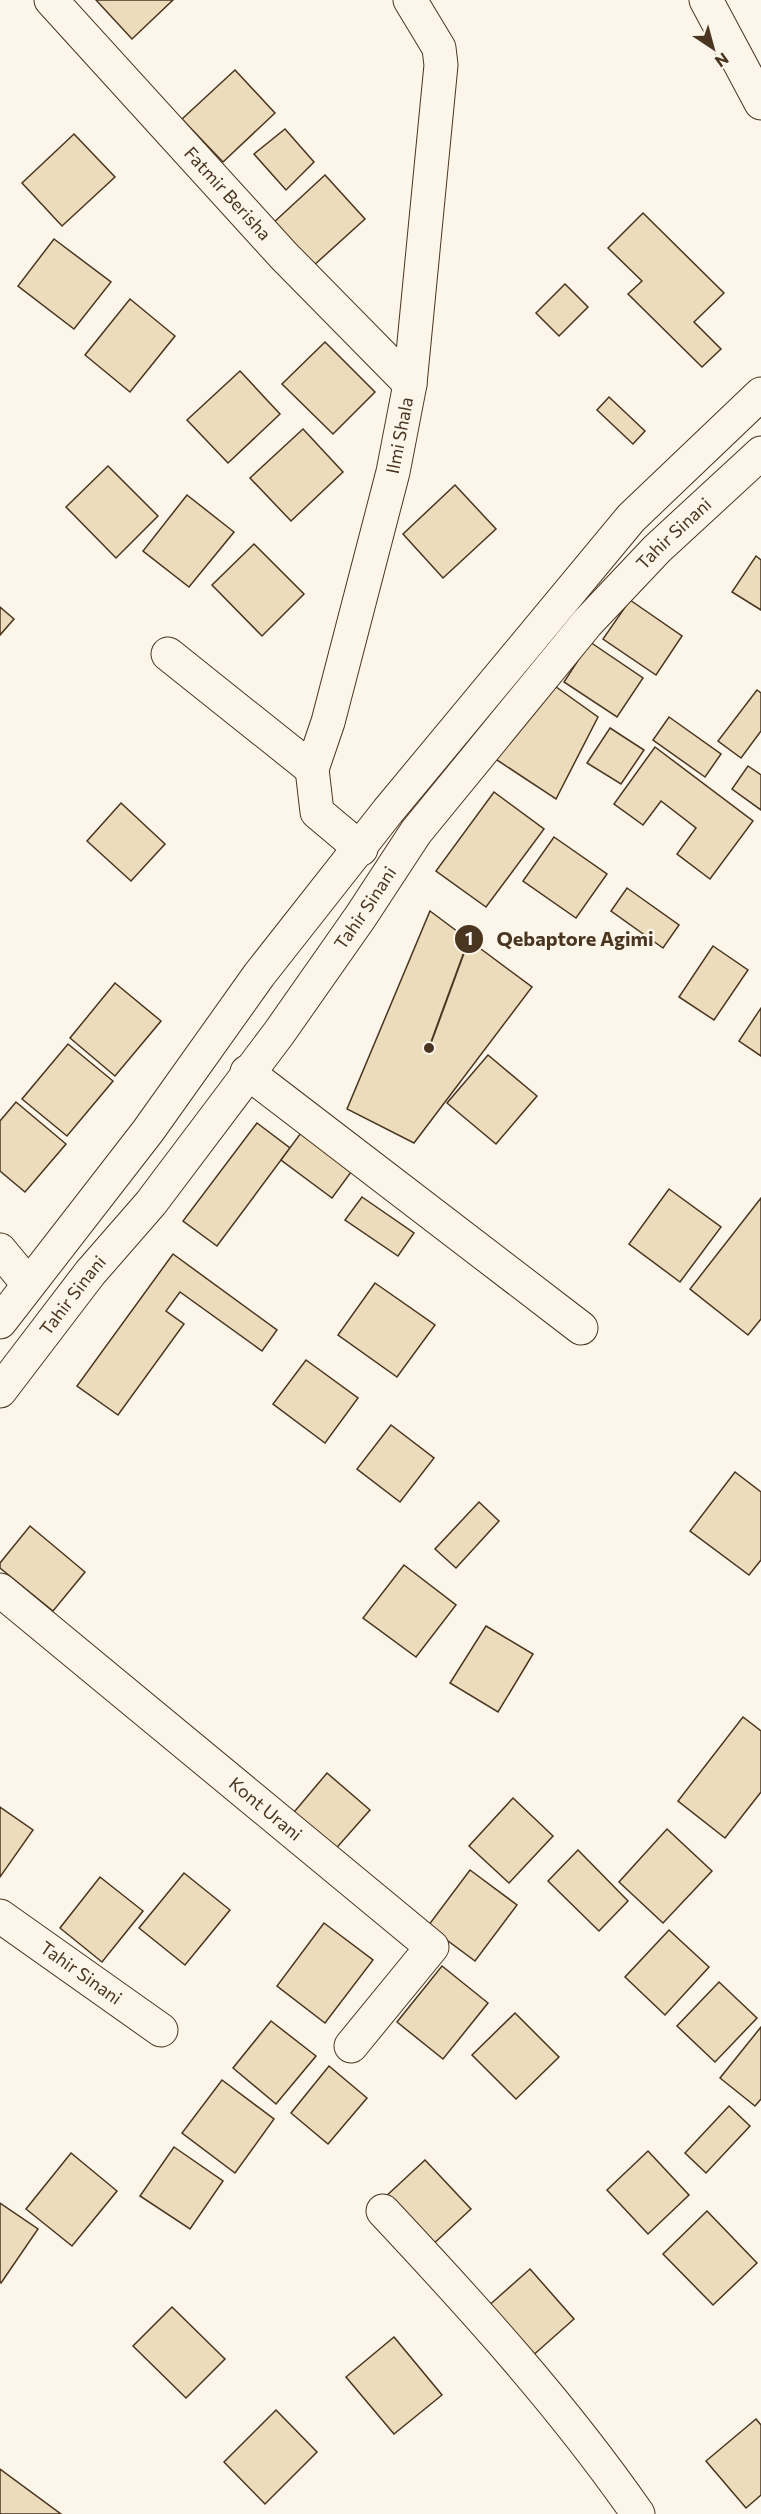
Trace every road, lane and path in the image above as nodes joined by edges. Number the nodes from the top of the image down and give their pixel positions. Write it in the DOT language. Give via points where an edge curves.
graph roads {
  1 [pos="51,0"];
  2 [pos="410,0"];
  3 [pos="706,0"];
  4 [pos="761,103"];
  5 [pos="410,384"];
  6 [pos="761,394"];
  7 [pos="761,453"];
  8 [pos="168,654"];
  9 [pos="312,770"];
  10 [pos="361,849"];
  11 [pos="247,1072"];
  12 [pos="0,1250"];
  13 [pos="28,1284"];
  14 [pos="0,1322"];
  15 [pos="581,1328"];
  16 [pos="0,1391"];
  17 [pos="0,1590"];
  18 [pos="0,1916"];
  19 [pos="161,2030"];
  20 [pos="351,2046"];
  21 [pos="383,2211"];
  22 [pos="638,2514"];
  1 -- 5 [label="street, Fatmir Berisha" via="284,256"];
  2 -- 5 [label="street, Ilmi Shala" via="439,48 441,65"];
  3 -- 4 [label="street"];
  5 -- 9 [label="street, Ilmi Shala" via="393,472"];
  6 -- 10 [label="street, Tahir Sinani" via="631,518"];
  7 -- 11 [label="street, Tahir Sinani" via="657,549 587,623 401,852 361,916"];
  8 -- 9 [label="street"];
  9 -- 10 [label="street, Ilmi Shala" via="317,812"];
  10 -- 13 [label="street, Tahir Sinani" via="259,975 148,1131"];
  11 -- 15 [label="street"];
  11 -- 16 [label="street, Tahir Sinani" via="151,1203 90,1273"];
  12 -- 13 [label="street"];
  13 -- 14 [label="street, Tahir Sinani"];
  17 -- 20 [label="street, Kont Urani" via="432,1947"];
  18 -- 19 [label="street, Tahir Sinani"];
  21 -- 22 [label="street" via="451,2283 596,2453"];
}
